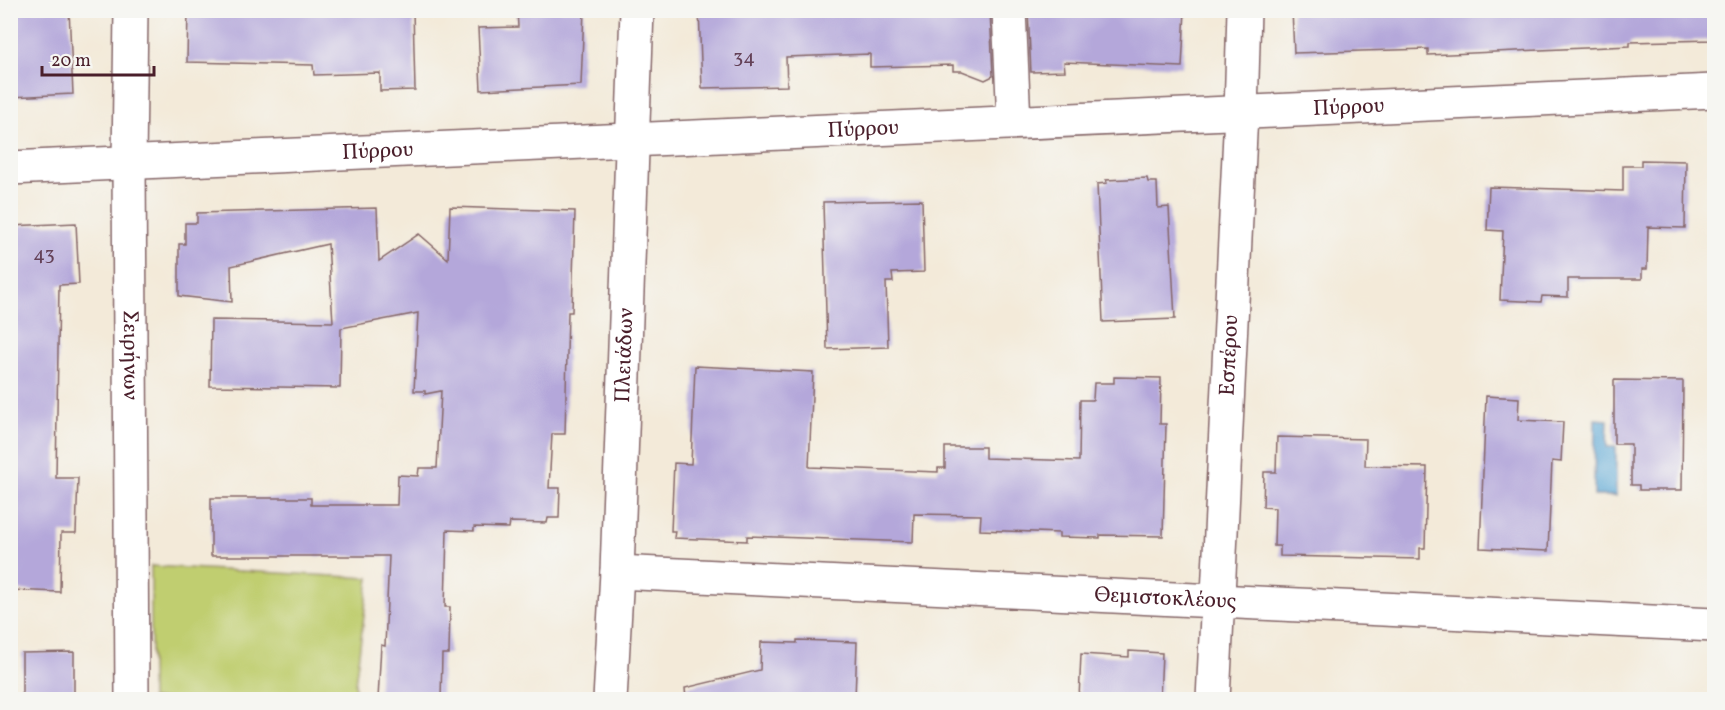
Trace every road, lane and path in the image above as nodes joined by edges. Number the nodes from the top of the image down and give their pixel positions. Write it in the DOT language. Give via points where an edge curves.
graph roads {
  1 [pos="131,10"];
  2 [pos="637,10"];
  3 [pos="1009,10"];
  4 [pos="1244,10"];
  5 [pos="1714,91"];
  6 [pos="1241,112"];
  7 [pos="1014,123"];
  8 [pos="632,140"];
  9 [pos="129,162"];
  10 [pos="10,168"];
  11 [pos="617,572"];
  12 [pos="1219,602"];
  13 [pos="1714,625"];
  14 [pos="132,699"];
  15 [pos="610,699"];
  16 [pos="1213,699"];
  1 -- 9 [label="street, Σειρήνων"];
  2 -- 8 [label="street, Πλειάδων"];
  3 -- 7 [label="street"];
  4 -- 6 [label="street, Εσπέρου"];
  5 -- 6 [label="street, Πύρρου"];
  6 -- 7 [label="street, Πύρρου"];
  6 -- 12 [label="street, Εσπέρου"];
  7 -- 8 [label="street, Πύρρου"];
  8 -- 9 [label="street, Πύρρου"];
  8 -- 11 [label="street, Πλειάδων"];
  9 -- 10 [label="street, Πύρρου"];
  9 -- 14 [label="street, Σειρήνων"];
  11 -- 12 [label="street, Θεμιστοκλέους"];
  11 -- 15 [label="street, Πλειάδων"];
  12 -- 13 [label="street, Θεμιστοκλέους"];
  12 -- 16 [label="street, Εσπέρου"];
}
